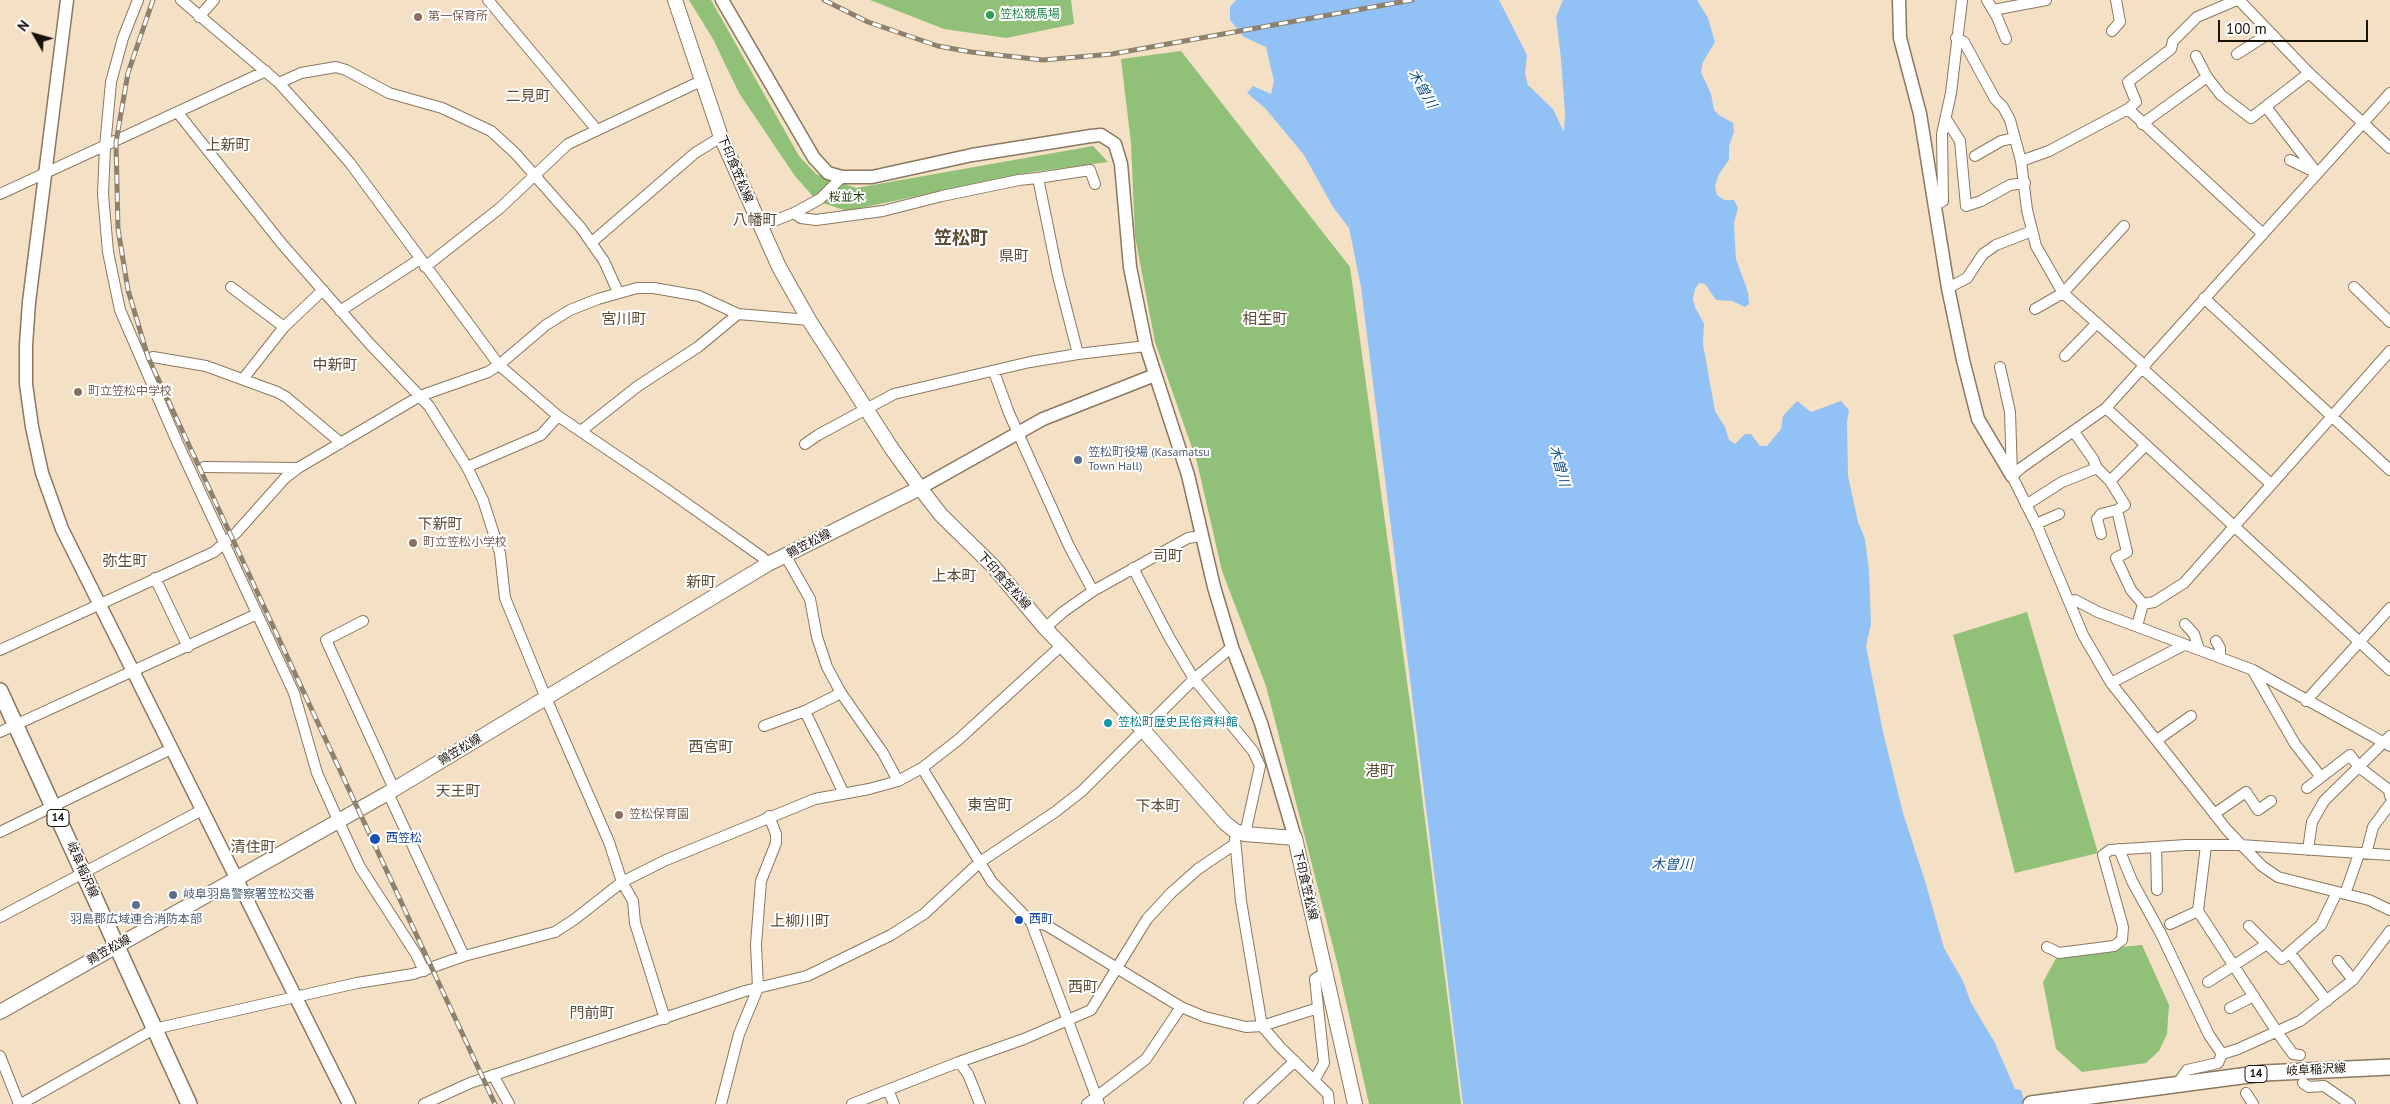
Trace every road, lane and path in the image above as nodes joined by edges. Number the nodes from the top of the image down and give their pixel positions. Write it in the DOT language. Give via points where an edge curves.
graph roads {
  1 [pos="67,0"];
  2 [pos="138,0"];
  3 [pos="181,0"];
  4 [pos="214,0"];
  5 [pos="488,0"];
  6 [pos="675,0"];
  7 [pos="722,0"];
  8 [pos="1899,0"];
  9 [pos="1962,0"];
  10 [pos="1987,0"];
  11 [pos="2116,0"];
  12 [pos="2040,1"];
  13 [pos="2242,1"];
  14 [pos="1993,10"];
  15 [pos="199,17"];
  16 [pos="2112,31"];
  17 [pos="2270,33"];
  18 [pos="1956,38"];
  19 [pos="2006,39"];
  20 [pos="2236,54"];
  21 [pos="2196,56"];
  22 [pos="266,71"];
  23 [pos="2309,73"];
  24 [pos="2207,77"];
  25 [pos="701,81"];
  26 [pos="279,83"];
  27 [pos="2390,94"];
  28 [pos="2266,106"];
  29 [pos="2128,109"];
  30 [pos="178,113"];
  31 [pos="1946,118"];
  32 [pos="2142,124"];
  33 [pos="2362,124"];
  34 [pos="597,130"];
  35 [pos="721,137"];
  36 [pos="2014,138"];
  37 [pos="105,148"];
  38 [pos="2390,148"];
  39 [pos="1975,156"];
  40 [pos="2290,160"];
  41 [pos="2021,161"];
  42 [pos="2317,174"];
  43 [pos="45,175"];
  44 [pos="535,175"];
  45 [pos="842,177"];
  46 [pos="1038,178"];
  47 [pos="2025,183"];
  48 [pos="1095,184"];
  49 [pos="0,194"];
  50 [pos="1935,205"];
  51 [pos="794,213"];
  52 [pos="761,226"];
  53 [pos="2124,226"];
  54 [pos="2032,231"];
  55 [pos="2262,234"];
  56 [pos="592,242"];
  57 [pos="423,263"];
  58 [pos="230,287"];
  59 [pos="2354,287"];
  60 [pos="1948,288"];
  61 [pos="323,290"];
  62 [pos="618,292"];
  63 [pos="2063,293"];
  64 [pos="2204,298"];
  65 [pos="2036,309"];
  66 [pos="340,311"];
  67 [pos="738,314"];
  68 [pos="809,320"];
  69 [pos="2390,322"];
  70 [pos="2097,323"];
  71 [pos="284,327"];
  72 [pos="1146,346"];
  73 [pos="2390,352"];
  74 [pos="1078,354"];
  75 [pos="2065,356"];
  76 [pos="153,357"];
  77 [pos="499,365"];
  78 [pos="2000,367"];
  79 [pos="2144,368"];
  80 [pos="994,372"];
  81 [pos="1155,375"];
  82 [pos="243,379"];
  83 [pos="420,396"];
  84 [pos="867,408"];
  85 [pos="2106,408"];
  86 [pos="558,416"];
  87 [pos="2332,416"];
  88 [pos="581,431"];
  89 [pos="1018,432"];
  90 [pos="2074,432"];
  91 [pos="342,443"];
  92 [pos="805,444"];
  93 [pos="2146,445"];
  94 [pos="204,467"];
  95 [pos="467,467"];
  96 [pos="298,468"];
  97 [pos="2097,468"];
  98 [pos="2390,470"];
  99 [pos="2012,476"];
  100 [pos="2110,481"];
  101 [pos="2271,484"];
  102 [pos="920,488"];
  103 [pos="2026,505"];
  104 [pos="2117,510"];
  105 [pos="2059,514"];
  106 [pos="2036,524"];
  107 [pos="2234,526"];
  108 [pos="2102,534"];
  109 [pos="1202,536"];
  110 [pos="224,544"];
  111 [pos="785,556"];
  112 [pos="768,564"];
  113 [pos="1132,568"];
  114 [pos="154,578"];
  115 [pos="1094,591"];
  116 [pos="2069,602"];
  117 [pos="99,604"];
  118 [pos="2143,604"];
  119 [pos="2390,608"];
  120 [pos="257,614"];
  121 [pos="363,621"];
  122 [pos="2185,624"];
  123 [pos="2137,626"];
  124 [pos="1045,628"];
  125 [pos="2216,641"];
  126 [pos="2359,643"];
  127 [pos="1062,645"];
  128 [pos="2184,645"];
  129 [pos="188,647"];
  130 [pos="1232,647"];
  131 [pos="2199,649"];
  132 [pos="0,650"];
  133 [pos="2220,656"];
  134 [pos="2253,670"];
  135 [pos="2390,670"];
  136 [pos="133,672"];
  137 [pos="1194,678"];
  138 [pos="2111,683"];
  139 [pos="0,691"];
  140 [pos="841,694"];
  141 [pos="546,698"];
  142 [pos="2306,701"];
  143 [pos="805,711"];
  144 [pos="2191,716"];
  145 [pos="15,725"];
  146 [pos="764,726"];
  147 [pos="1144,731"];
  148 [pos="0,732"];
  149 [pos="2157,740"];
  150 [pos="2388,742"];
  151 [pos="171,749"];
  152 [pos="2359,767"];
  153 [pos="922,768"];
  154 [pos="2321,777"];
  155 [pos="898,781"];
  156 [pos="2307,788"];
  157 [pos="391,791"];
  158 [pos="843,792"];
  159 [pos="2390,796"];
  160 [pos="2271,801"];
  161 [pos="52,806"];
  162 [pos="202,810"];
  163 [pos="2388,810"];
  164 [pos="2214,814"];
  165 [pos="769,816"];
  166 [pos="338,820"];
  167 [pos="0,832"];
  168 [pos="1238,836"];
  169 [pos="1295,838"];
  170 [pos="2206,845"];
  171 [pos="2240,845"];
  172 [pos="2156,848"];
  173 [pos="2119,850"];
  174 [pos="2308,850"];
  175 [pos="2363,854"];
  176 [pos="2390,855"];
  177 [pos="980,862"];
  178 [pos="83,873"];
  179 [pos="238,878"];
  180 [pos="622,882"];
  181 [pos="2157,890"];
  182 [pos="2341,893"];
  183 [pos="2388,906"];
  184 [pos="2198,911"];
  185 [pos="0,917"];
  186 [pos="1031,922"];
  187 [pos="2170,924"];
  188 [pos="2249,926"];
  189 [pos="2390,931"];
  190 [pos="2266,944"];
  191 [pos="116,946"];
  192 [pos="2046,947"];
  193 [pos="2290,953"];
  194 [pos="464,956"];
  195 [pos="2338,961"];
  196 [pos="2235,966"];
  197 [pos="1115,968"];
  198 [pos="424,971"];
  199 [pos="1325,973"];
  200 [pos="2353,980"];
  201 [pos="2208,982"];
  202 [pos="758,988"];
  203 [pos="2254,996"];
  204 [pos="297,997"];
  205 [pos="2327,1000"];
  206 [pos="1181,1007"];
  207 [pos="1318,1008"];
  208 [pos="2230,1008"];
  209 [pos="0,1012"];
  210 [pos="665,1019"];
  211 [pos="1068,1022"];
  212 [pos="1262,1026"];
  213 [pos="154,1028"];
  214 [pos="2277,1032"];
  215 [pos="2222,1054"];
  216 [pos="2300,1055"];
  217 [pos="0,1056"];
  218 [pos="1294,1061"];
  219 [pos="960,1062"];
  220 [pos="2390,1067"];
  221 [pos="493,1075"];
  222 [pos="1315,1079"];
  223 [pos="2178,1083"];
  224 [pos="2303,1083"];
  225 [pos="888,1090"];
  226 [pos="2246,1093"];
  227 [pos="1094,1102"];
  228 [pos="20,1104"];
  229 [pos="189,1104"];
  230 [pos="350,1104"];
  231 [pos="424,1104"];
  232 [pos="509,1104"];
  233 [pos="721,1104"];
  234 [pos="852,1104"];
  235 [pos="894,1104"];
  236 [pos="980,1104"];
  237 [pos="1249,1104"];
  238 [pos="1329,1104"];
  239 [pos="1355,1104"];
  240 [pos="2031,1104"];
  241 [pos="2253,1104"];
  242 [pos="2350,1104"];
  1 -- 43 [label="street"];
  2 -- 37 [label="street" via="111,82"];
  3 -- 15 [label="street"];
  4 -- 15 [label="street"];
  5 -- 34 [label="street"];
  6 -- 25 [label="main road, 下印食笠松線"];
  7 -- 45 [label="street" via="814,158 828,173"];
  8 -- 50 [label="street" via="1900,38 1920,114"];
  9 -- 18 [label="street"];
  10 -- 14 [label="street"];
  11 -- 16 [label="street" via="2120,22"];
  12 -- 14 [label="street"];
  13 -- 17 [label="street"];
  13 -- 29 [label="street" via="2196,17 2173,41 2171,49 2128,82 2136,102"];
  14 -- 19 [label="street"];
  15 -- 22 [label="street"];
  17 -- 20 [label="street"];
  17 -- 23 [label="street"];
  18 -- 31 [label="street"];
  18 -- 36 [label="street" via="1964,42 1995,99 2003,106"];
  21 -- 24 [label="street"];
  22 -- 26 [label="street"];
  22 -- 30 [label="street"];
  23 -- 28 [label="street"];
  23 -- 33 [label="street"];
  24 -- 28 [label="street" via="2221,94 2251,118"];
  24 -- 32 [label="street"];
  25 -- 34 [label="street"];
  25 -- 35 [label="main road, 下印食笠松線"];
  26 -- 44 [label="street" via="301,73 336,67 346,70 389,93 442,108 491,131"];
  26 -- 57 [label="street" via="350,163"];
  27 -- 33 [label="street"];
  28 -- 42 [label="street"];
  29 -- 32 [label="street"];
  29 -- 41 [label="street" via="2049,151"];
  30 -- 37 [label="street"];
  30 -- 61 [label="street" via="282,244"];
  31 -- 47 [label="street" via="1960,141 1966,206 2010,185"];
  31 -- 50 [label="street" via="1942,134 1943,202"];
  32 -- 55 [label="street"];
  33 -- 38 [label="street"];
  33 -- 42 [label="street"];
  34 -- 44 [label="street" via="568,144"];
  35 -- 52 [label="main road, 下印食笠松線"];
  35 -- 56 [label="street" via="695,153"];
  36 -- 39 [label="street" via="2001,141"];
  36 -- 41 [label="street"];
  37 -- 43 [label="street"];
  37 -- 110 [label="street" via="103,194 108,252 120,310"];
  40 -- 42 [label="street"];
  41 -- 47 [label="street"];
  42 -- 55 [label="street"];
  43 -- 49 [label="street"];
  43 -- 117 [label="street" via="28,302 26,384 42,473 62,529"];
  44 -- 56 [label="street"];
  44 -- 57 [label="street" via="500,208"];
  45 -- 51 [label="street" via="820,199"];
  45 -- 72 [label="street" via="872,177 972,155 1091,136 1108,138 1115,144 1121,164 1130,267"];
  46 -- 48 [label="street" via="1090,170"];
  46 -- 51 [label="street" via="883,211 816,220 801,218"];
  46 -- 74 [label="street"];
  47 -- 54 [label="street"];
  50 -- 60 [label="street"];
  51 -- 52 [label="street"];
  52 -- 68 [label="main road, 下印食笠松線" via="779,267"];
  53 -- 63 [label="street"];
  54 -- 60 [label="street" via="1996,245 1983,254 1967,278"];
  54 -- 63 [label="street" via="2036,246"];
  55 -- 64 [label="street"];
  56 -- 62 [label="street"];
  57 -- 66 [label="street"];
  57 -- 77 [label="street"];
  58 -- 71 [label="street"];
  59 -- 69 [label="street"];
  60 -- 99 [label="street" via="1978,419"];
  61 -- 66 [label="street"];
  61 -- 71 [label="street"];
  62 -- 67 [label="street" via="637,288 682,291"];
  62 -- 77 [label="street" via="562,315"];
  63 -- 65 [label="street"];
  63 -- 70 [label="street"];
  64 -- 79 [label="street"];
  64 -- 87 [label="street"];
  66 -- 83 [label="street"];
  67 -- 68 [label="street"];
  67 -- 88 [label="street" via="698,347 638,386"];
  68 -- 84 [label="main road, 下印食笠松線"];
  70 -- 75 [label="street"];
  70 -- 79 [label="street"];
  71 -- 82 [label="street"];
  72 -- 74 [label="street"];
  72 -- 81 [label="street"];
  73 -- 87 [label="street"];
  74 -- 80 [label="street"];
  76 -- 82 [label="street" via="206,366"];
  77 -- 83 [label="street"];
  77 -- 86 [label="street"];
  78 -- 99 [label="street" via="2010,412"];
  79 -- 85 [label="street"];
  79 -- 101 [label="street"];
  80 -- 84 [label="street" via="894,394"];
  80 -- 89 [label="street"];
  81 -- 89 [label="street"];
  81 -- 109 [label="street" via="1188,475"];
  82 -- 91 [label="street" via="286,397"];
  83 -- 91 [label="street"];
  83 -- 95 [label="street"];
  84 -- 92 [label="street"];
  84 -- 102 [label="main road, 下印食笠松線"];
  85 -- 90 [label="street"];
  85 -- 93 [label="street"];
  86 -- 88 [label="street"];
  86 -- 95 [label="street" via="541,435"];
  87 -- 98 [label="street"];
  87 -- 101 [label="street"];
  88 -- 112 [label="street"];
  89 -- 102 [label="street"];
  89 -- 115 [label="street" via="1069,546"];
  90 -- 97 [label="street"];
  90 -- 99 [label="street"];
  91 -- 96 [label="street"];
  93 -- 100 [label="street"];
  93 -- 107 [label="street"];
  94 -- 96 [label="street"];
  95 -- 141 [label="street" via="483,500 500,553 505,598"];
  96 -- 110 [label="street"];
  97 -- 100 [label="street"];
  97 -- 103 [label="street" via="2062,482"];
  99 -- 103 [label="street"];
  100 -- 104 [label="street" via="2125,505"];
  101 -- 107 [label="street"];
  102 -- 111 [label="main road, 鶉笠松線"];
  102 -- 124 [label="main road, 下印食笠松線"];
  103 -- 106 [label="street"];
  104 -- 108 [label="street" via="2101,514 2098,519"];
  104 -- 118 [label="street" via="2127,552 2116,558 2131,590"];
  105 -- 106 [label="street"];
  106 -- 116 [label="street"];
  107 -- 118 [label="street" via="2184,583 2154,602"];
  107 -- 126 [label="street"];
  109 -- 113 [label="street" via="1188,538"];
  109 -- 130 [label="street"];
  110 -- 114 [label="street" via="214,552"];
  110 -- 120 [label="street"];
  111 -- 112 [label="main road, 鶉笠松線"];
  111 -- 140 [label="street" via="810,599 817,637"];
  112 -- 141 [label="main road, 鶉笠松線"];
  113 -- 115 [label="street"];
  113 -- 137 [label="street" via="1168,637"];
  114 -- 117 [label="street"];
  114 -- 129 [label="street"];
  115 -- 124 [label="street"];
  116 -- 123 [label="street" via="2075,600"];
  116 -- 138 [label="street" via="2082,635"];
  117 -- 132 [label="street"];
  117 -- 136 [label="street"];
  118 -- 123 [label="street"];
  119 -- 126 [label="street"];
  120 -- 129 [label="street"];
  120 -- 166 [label="street" via="294,693 317,773"];
  121 -- 157 [label="street" via="326,640"];
  122 -- 131 [label="street" via="2194,634"];
  123 -- 128 [label="street"];
  124 -- 127 [label="main road, 下印食笠松線"];
  125 -- 133 [label="street"];
  126 -- 135 [label="street"];
  126 -- 142 [label="street"];
  127 -- 147 [label="main road, 下印食笠松線"];
  127 -- 153 [label="street" via="958,740"];
  128 -- 131 [label="street"];
  128 -- 138 [label="street"];
  129 -- 136 [label="street"];
  130 -- 137 [label="street"];
  130 -- 169 [label="street" via="1261,723"];
  131 -- 133 [label="street"];
  133 -- 134 [label="street"];
  134 -- 142 [label="street"];
  134 -- 154 [label="street" via="2295,744"];
  136 -- 145 [label="street"];
  136 -- 151 [label="street"];
  137 -- 147 [label="street"];
  137 -- 168 [label="street" via="1253,751 1260,766"];
  138 -- 149 [label="street"];
  139 -- 145 [label="main road, 岐阜稲沢線 / 14"];
  140 -- 143 [label="street"];
  140 -- 155 [label="street" via="883,753"];
  141 -- 157 [label="main road, 鶉笠松線"];
  141 -- 180 [label="street" via="609,842"];
  142 -- 150 [label="street"];
  143 -- 146 [label="street"];
  143 -- 158 [label="street"];
  144 -- 149 [label="street"];
  145 -- 148 [label="street"];
  145 -- 161 [label="main road, 岐阜稲沢線 / 14"];
  147 -- 168 [label="main road, 下印食笠松線"];
  147 -- 177 [label="street" via="1082,791"];
  149 -- 164 [label="street"];
  150 -- 152 [label="street"];
  151 -- 161 [label="street"];
  151 -- 162 [label="street"];
  152 -- 154 [label="street" via="2350,755"];
  152 -- 159 [label="street" via="2389,790"];
  152 -- 174 [label="street" via="2324,801 2312,822"];
  153 -- 155 [label="street"];
  153 -- 177 [label="street"];
  154 -- 156 [label="street"];
  155 -- 158 [label="street"];
  157 -- 166 [label="main road, 鶉笠松線"];
  157 -- 194 [label="street"];
  158 -- 165 [label="street"];
  160 -- 164 [label="street" via="2258,810 2246,792"];
  161 -- 167 [label="street"];
  161 -- 178 [label="main road, 岐阜稲沢線 / 14"];
  162 -- 178 [label="street"];
  162 -- 179 [label="street"];
  163 -- 175 [label="street" via="2373,827"];
  164 -- 171 [label="street"];
  165 -- 180 [label="street"];
  165 -- 202 [label="street" via="776,843 761,881 756,944"];
  166 -- 179 [label="main road, 鶉笠松線"];
  166 -- 198 [label="street" via="360,867"];
  168 -- 169 [label="main road, 下印食笠松線"];
  168 -- 197 [label="street" via="1171,893 1147,919"];
  168 -- 212 [label="street" via="1241,901"];
  169 -- 199 [label="main road, 下印食笠松線"];
  170 -- 171 [label="street"];
  170 -- 172 [label="street"];
  170 -- 184 [label="street"];
  171 -- 174 [label="street"];
  171 -- 182 [label="street" via="2278,877"];
  172 -- 173 [label="street"];
  172 -- 181 [label="street"];
  173 -- 192 [label="street" via="2110,850 2103,855 2123,927 2122,940 2114,946 2059,953"];
  173 -- 215 [label="street" via="2209,1035"];
  174 -- 175 [label="street"];
  175 -- 176 [label="street"];
  175 -- 182 [label="street"];
  177 -- 186 [label="street" via="992,882"];
  177 -- 202 [label="street" via="924,914 891,934 807,976"];
  178 -- 185 [label="street"];
  178 -- 191 [label="main road, 岐阜稲沢線 / 14"];
  179 -- 191 [label="main road, 鶉笠松線"];
  179 -- 204 [label="street"];
  180 -- 194 [label="street" via="554,932"];
  180 -- 210 [label="street" via="633,901 636,923"];
  182 -- 183 [label="street"];
  182 -- 193 [label="street" via="2321,925"];
  184 -- 187 [label="street"];
  184 -- 196 [label="street"];
  186 -- 197 [label="street" via="1046,925"];
  186 -- 211 [label="street"];
  188 -- 190 [label="street"];
  189 -- 200 [label="street"];
  190 -- 193 [label="street" via="2282,959"];
  190 -- 196 [label="street"];
  191 -- 209 [label="main road, 鶉笠松線"];
  191 -- 213 [label="main road, 岐阜稲沢線 / 14"];
  193 -- 205 [label="street"];
  194 -- 198 [label="street"];
  195 -- 200 [label="street"];
  196 -- 201 [label="street"];
  196 -- 203 [label="street"];
  197 -- 206 [label="street"];
  197 -- 211 [label="street" via="1091,1010"];
  198 -- 204 [label="street"];
  199 -- 207 [label="street" via="1315,979"];
  199 -- 239 [label="main road, 下印食笠松線"];
  200 -- 205 [label="street"];
  202 -- 210 [label="street"];
  202 -- 233 [label="street" via="740,1034"];
  203 -- 208 [label="street"];
  203 -- 214 [label="street"];
  204 -- 213 [label="street"];
  204 -- 230 [label="street"];
  205 -- 214 [label="street" via="2300,1021"];
  206 -- 212 [label="street" via="1238,1025"];
  206 -- 227 [label="street" via="1146,1059"];
  207 -- 212 [label="street"];
  207 -- 222 [label="street" via="1324,1063"];
  210 -- 221 [label="street"];
  211 -- 219 [label="street"];
  211 -- 227 [label="street"];
  212 -- 218 [label="street"];
  213 -- 228 [label="street"];
  213 -- 229 [label="main road, 岐阜稲沢線 / 14"];
  214 -- 215 [label="street"];
  214 -- 216 [label="street" via="2293,1054"];
  215 -- 223 [label="street" via="2218,1062 2187,1070"];
  217 -- 228 [label="street"];
  218 -- 222 [label="street"];
  218 -- 237 [label="street"];
  219 -- 225 [label="street"];
  219 -- 236 [label="street"];
  220 -- 223 [label="main road, 岐阜稲沢線 / 14" via="2264,1073"];
  221 -- 231 [label="street"];
  221 -- 232 [label="street"];
  222 -- 238 [label="street" via="1328,1094"];
  223 -- 240 [label="main road, 岐阜稲沢線 / 14"];
  224 -- 242 [label="street" via="2309,1087 2324,1086"];
  225 -- 234 [label="street"];
  225 -- 235 [label="street"];
  226 -- 241 [label="street"];
}
